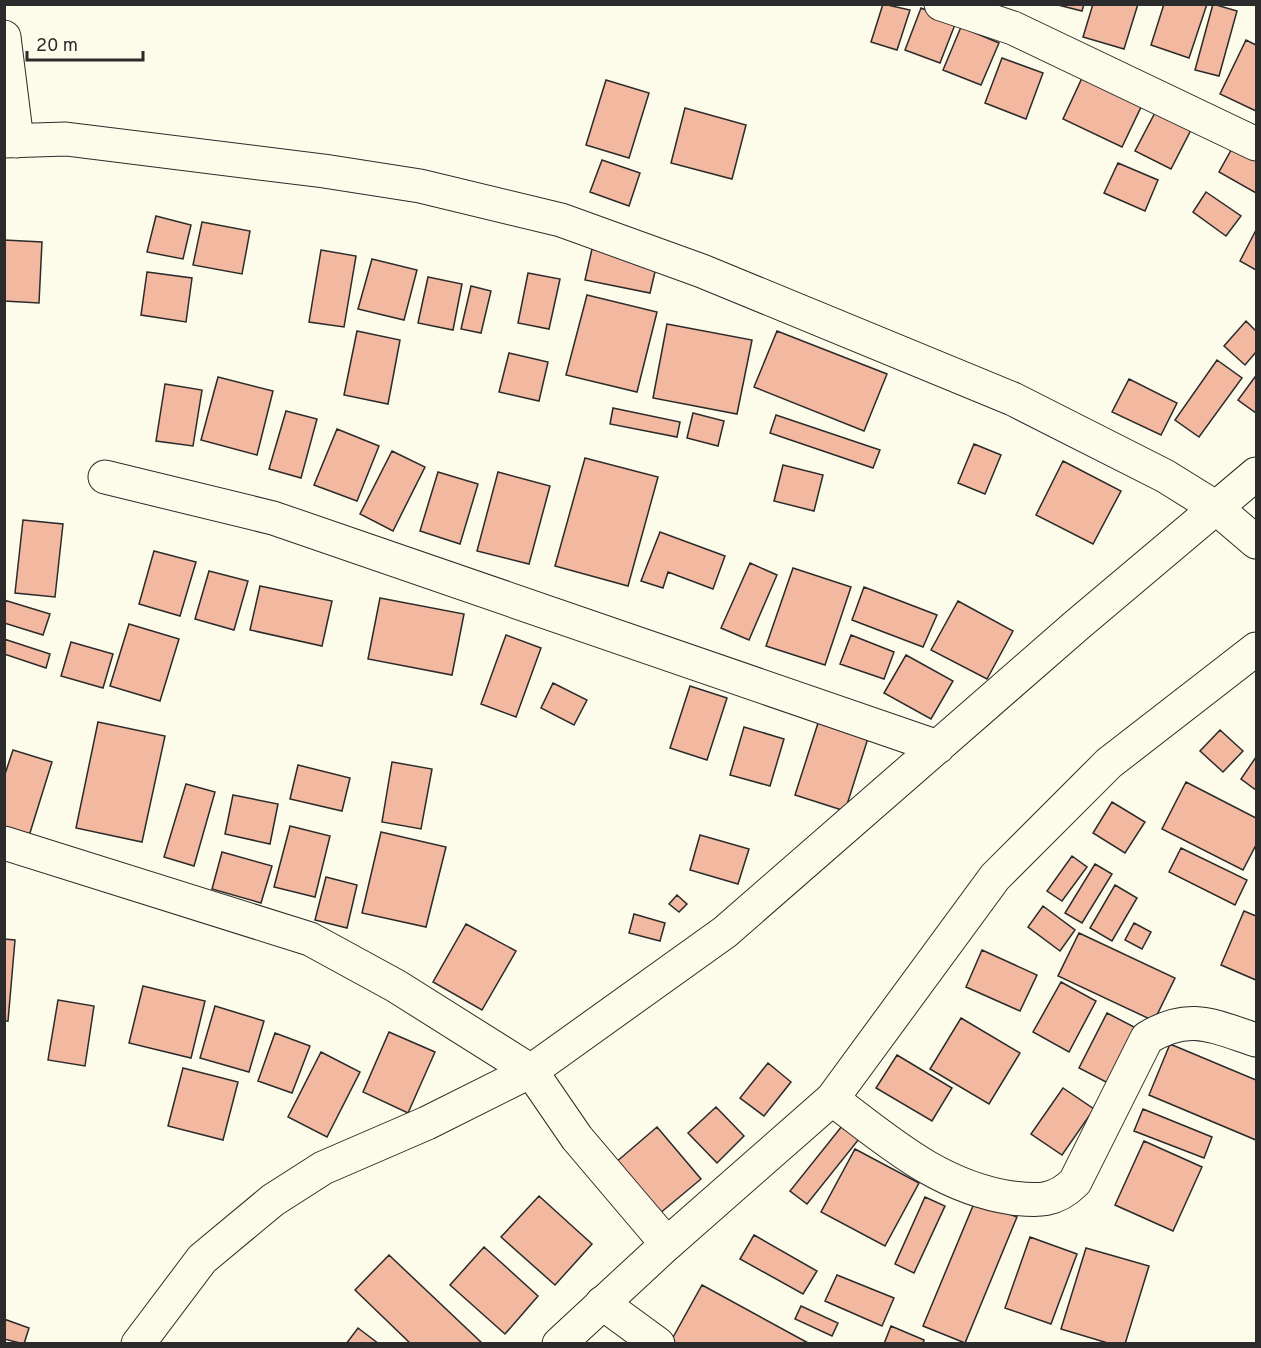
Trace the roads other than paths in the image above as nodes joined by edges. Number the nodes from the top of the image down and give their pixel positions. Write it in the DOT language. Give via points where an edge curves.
graph roads {
  1 [pos="941,4"];
  2 [pos="4,37"];
  3 [pos="10,141"];
  4 [pos="1257,144"];
  5 [pos="1257,474"];
  6 [pos="105,477"];
  7 [pos="1224,514"];
  8 [pos="1257,542"];
  9 [pos="1257,649"];
  10 [pos="938,747"];
  11 [pos="4,843"];
  12 [pos="1257,1040"];
  13 [pos="539,1082"];
  14 [pos="832,1099"];
  15 [pos="667,1244"];
  16 [pos="602,1303"];
  17 [pos="138,1344"];
  18 [pos="559,1344"];
  19 [pos="658,1344"];
  1 -- 4 [label="street" via="1013,28"];
  2 -- 3 [label="street"];
  3 -- 7 [label="street" via="66,139 324,171 420,186 561,220 712,275 1013,399 1156,471"];
  5 -- 7 [label="street"];
  6 -- 10 [label="street" via="273,518"];
  7 -- 8 [label="street"];
  7 -- 10 [label="street"];
  9 -- 14 [label="street" via="1109,763 995,877"];
  10 -- 13 [label="street" via="725,932"];
  11 -- 13 [label="street" via="310,939 396,986"];
  12 -- 14 [label="street" via="1202,1022 1173,1025 1147,1038 1075,1182 1066,1191 1041,1202 981,1193 924,1168"];
  13 -- 15 [label="street" via="577,1138"];
  13 -- 17 [label="street" via="427,1123 323,1168 273,1200 202,1259"];
  14 -- 15 [label="street"];
  15 -- 16 [label="street"];
  16 -- 18 [label="street"];
  16 -- 19 [label="street"];
}
